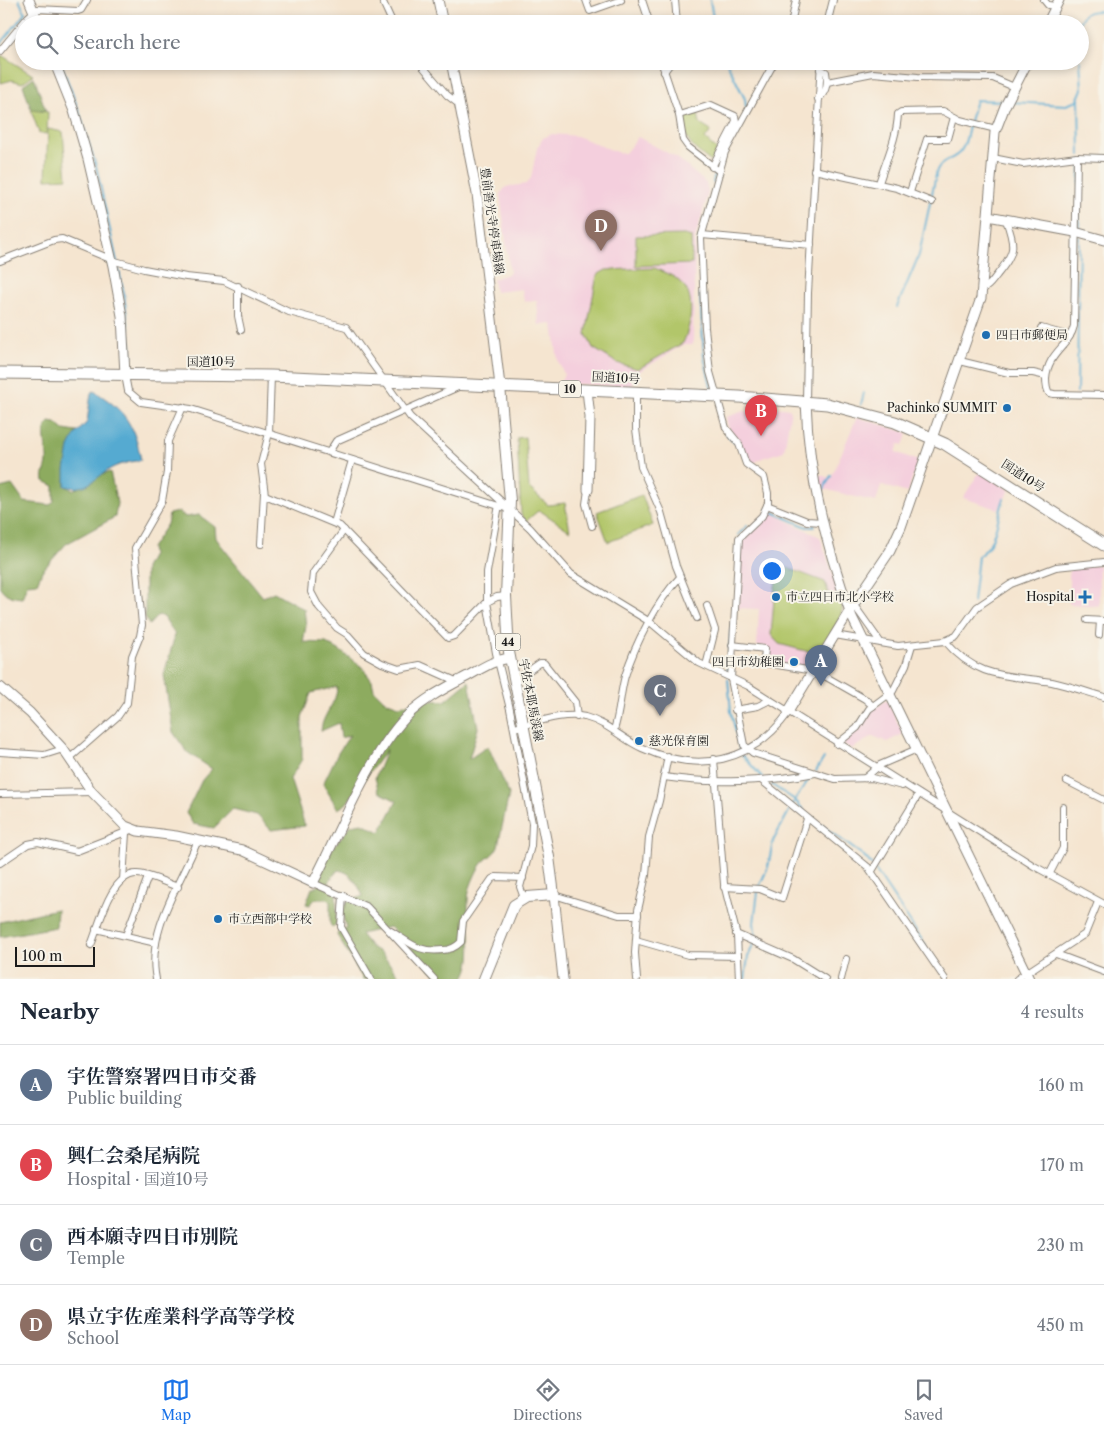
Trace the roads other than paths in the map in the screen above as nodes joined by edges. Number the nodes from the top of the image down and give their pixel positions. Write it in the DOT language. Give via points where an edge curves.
graph roads {
  1 [pos="29,0"];
  2 [pos="87,0"];
  3 [pos="382,0"];
  4 [pos="438,0"];
  5 [pos="586,0"];
  6 [pos="621,0"];
  7 [pos="642,0"];
  8 [pos="675,0"];
  9 [pos="796,0"];
  10 [pos="833,0"];
  11 [pos="1044,0"];
  12 [pos="1058,3"];
  13 [pos="34,12"];
  14 [pos="31,15"];
  15 [pos="35,15"];
  16 [pos="390,15"];
  17 [pos="441,15"];
  18 [pos="647,15"];
  19 [pos="676,15"];
  20 [pos="793,15"];
  21 [pos="829,15"];
  22 [pos="1052,15"];
  23 [pos="15,34"];
  24 [pos="0,51"];
  25 [pos="58,70"];
  26 [pos="426,70"];
  27 [pos="453,70"];
  28 [pos="770,70"];
  29 [pos="821,70"];
  30 [pos="825,70"];
  31 [pos="1023,70"];
  32 [pos="664,72"];
  33 [pos="827,82"];
  34 [pos="1014,87"];
  35 [pos="818,99"];
  36 [pos="460,105"];
  37 [pos="679,115"];
  38 [pos="954,117"];
  39 [pos="996,129"];
  40 [pos="1077,157"];
  41 [pos="993,158"];
  42 [pos="1104,158"];
  43 [pos="712,167"];
  44 [pos="720,170"];
  45 [pos="814,170"];
  46 [pos="879,183"];
  47 [pos="910,192"];
  48 [pos="932,202"];
  49 [pos="988,216"];
  50 [pos="1006,220"];
  51 [pos="1075,232"];
  52 [pos="702,235"];
  53 [pos="1104,240"];
  54 [pos="810,244"];
  55 [pos="0,261"];
  56 [pos="115,261"];
  57 [pos="238,286"];
  58 [pos="983,289"];
  59 [pos="1041,328"];
  60 [pos="241,330"];
  61 [pos="1070,336"];
  62 [pos="960,361"];
  63 [pos="0,373"];
  64 [pos="125,375"];
  65 [pos="271,376"];
  66 [pos="1046,376"];
  67 [pos="384,381"];
  68 [pos="464,384"];
  69 [pos="500,386"];
  70 [pos="587,390"];
  71 [pos="636,392"];
  72 [pos="1104,395"];
  73 [pos="718,396"];
  74 [pos="806,401"];
  75 [pos="183,407"];
  76 [pos="406,411"];
  77 [pos="269,433"];
  78 [pos="933,438"];
  79 [pos="329,452"];
  80 [pos="352,460"];
  81 [pos="588,490"];
  82 [pos="264,493"];
  83 [pos="767,505"];
  84 [pos="499,506"];
  85 [pos="511,511"];
  86 [pos="822,522"];
  87 [pos="334,523"];
  88 [pos="592,526"];
  89 [pos="344,530"];
  90 [pos="261,544"];
  91 [pos="1104,545"];
  92 [pos="1104,562"];
  93 [pos="680,578"];
  94 [pos="506,596"];
  95 [pos="488,602"];
  96 [pos="707,606"];
  97 [pos="852,608"];
  98 [pos="697,618"];
  99 [pos="1087,620"];
  100 [pos="1102,621"];
  101 [pos="650,622"];
  102 [pos="834,635"];
  103 [pos="1099,635"];
  104 [pos="862,640"];
  105 [pos="945,641"];
  106 [pos="880,643"];
  107 [pos="732,645"];
  108 [pos="912,645"];
  109 [pos="510,658"];
  110 [pos="498,660"];
  111 [pos="706,666"];
  112 [pos="813,670"];
  113 [pos="728,675"];
  114 [pos="514,681"];
  115 [pos="458,682"];
  116 [pos="0,687"];
  117 [pos="890,694"];
  118 [pos="1104,697"];
  119 [pos="770,700"];
  120 [pos="873,706"];
  121 [pos="735,710"];
  122 [pos="789,712"];
  123 [pos="577,717"];
  124 [pos="518,727"];
  125 [pos="614,730"];
  126 [pos="838,744"];
  127 [pos="747,749"];
  128 [pos="917,749"];
  129 [pos="63,750"];
  130 [pos="0,752"];
  131 [pos="668,756"];
  132 [pos="70,758"];
  133 [pos="714,759"];
  134 [pos="876,767"];
  135 [pos="816,773"];
  136 [pos="664,777"];
  137 [pos="864,778"];
  138 [pos="715,780"];
  139 [pos="761,780"];
  140 [pos="1067,781"];
  141 [pos="911,789"];
  142 [pos="92,792"];
  143 [pos="0,794"];
  144 [pos="919,794"];
  145 [pos="1104,800"];
  146 [pos="1063,807"];
  147 [pos="947,811"];
  148 [pos="807,819"];
  149 [pos="129,831"];
  150 [pos="198,840"];
  151 [pos="0,863"];
  152 [pos="872,872"];
  153 [pos="1049,875"];
  154 [pos="148,877"];
  155 [pos="523,878"];
  156 [pos="124,880"];
  157 [pos="313,882"];
  158 [pos="178,887"];
  159 [pos="724,887"];
  160 [pos="343,895"];
  161 [pos="554,895"];
  162 [pos="524,898"];
  163 [pos="1101,903"];
  164 [pos="638,914"];
  165 [pos="96,929"];
  166 [pos="389,930"];
  167 [pos="736,934"];
  168 [pos="126,935"];
  169 [pos="636,940"];
  170 [pos="156,943"];
  171 [pos="91,945"];
  172 [pos="1056,954"];
  173 [pos="738,956"];
  174 [pos="846,959"];
  175 [pos="1104,972"];
  176 [pos="1027,976"];
  177 [pos="156,979"];
  178 [pos="371,979"];
  179 [pos="434,979"];
  180 [pos="484,979"];
  181 [pos="563,979"];
  182 [pos="637,979"];
  183 [pos="739,979"];
  184 [pos="825,979"];
  185 [pos="841,979"];
  186 [pos="945,979"];
  187 [pos="1017,979"];
  1 -- 13 [label="street"];
  2 -- 13 [label="street" via="81,10 41,8"];
  3 -- 16 [label="street"];
  4 -- 17 [label="street"];
  5 -- 6 [label="street" via="590,11"];
  7 -- 18 [label="street"];
  8 -- 19 [label="street"];
  9 -- 20 [label="street"];
  10 -- 21 [label="street"];
  11 -- 12 [label="street" via="1048,5"];
  12 -- 22 [label="street"];
  13 -- 14 [label="street"];
  13 -- 15 [label="street"];
  23 -- 24 [label="street"];
  25 -- 56 [label="street" via="74,111"];
  26 -- 36 [label="street"];
  27 -- 36 [label="street, 豊前善光寺停車場線"];
  28 -- 44 [label="street" via="728,146"];
  29 -- 35 [label="street"];
  30 -- 33 [label="street"];
  31 -- 34 [label="street"];
  32 -- 37 [label="street"];
  33 -- 34 [label="street" via="873,72 918,77 993,78"];
  33 -- 35 [label="street" via="825,92"];
  34 -- 39 [label="street"];
  35 -- 45 [label="street"];
  36 -- 69 [label="street, 豊前善光寺停車場線" via="476,194"];
  37 -- 43 [label="street" via="685,144"];
  37 -- 43 [label="street" via="710,106 736,117"];
  38 -- 39 [label="street"];
  38 -- 46 [label="street" via="943,111 899,113 897,131"];
  38 -- 47 [label="street" via="948,139 927,139"];
  39 -- 41 [label="street"];
  40 -- 41 [label="street" via="1023,164"];
  40 -- 42 [label="street"];
  40 -- 51 [label="street"];
  41 -- 49 [label="street"];
  43 -- 44 [label="street"];
  44 -- 52 [label="street"];
  45 -- 46 [label="street"];
  45 -- 54 [label="street"];
  46 -- 47 [label="street"];
  47 -- 48 [label="street"];
  49 -- 50 [label="street"];
  49 -- 58 [label="street"];
  50 -- 51 [label="street"];
  50 -- 58 [label="street" via="1012,239 1012,254 990,286"];
  51 -- 53 [label="street"];
  51 -- 61 [label="street" via="1075,322"];
  52 -- 54 [label="street"];
  52 -- 73 [label="street" via="708,360"];
  54 -- 74 [label="street"];
  55 -- 56 [label="street" via="54,240 62,240"];
  56 -- 57 [label="street" via="170,274 217,279"];
  56 -- 64 [label="street"];
  57 -- 60 [label="street"];
  57 -- 67 [label="street" via="289,312 346,327"];
  58 -- 62 [label="street"];
  59 -- 61 [label="street"];
  61 -- 66 [label="street" via="1051,357"];
  62 -- 66 [label="street" via="1009,373"];
  62 -- 78 [label="street"];
  63 -- 64 [label="highway, 国道10号 / 10"];
  64 -- 65 [label="highway, 国道10号 / 10"];
  64 -- 75 [label="street" via="127,388 137,400"];
  65 -- 67 [label="highway, 国道10号 / 10"];
  65 -- 77 [label="street"];
  66 -- 72 [label="street" via="1046,388 1051,394"];
  67 -- 68 [label="highway, 国道10号 / 10"];
  67 -- 76 [label="street"];
  68 -- 69 [label="highway, 国道10号 / 10"];
  68 -- 76 [label="street"];
  69 -- 70 [label="highway, 国道10号 / 10"];
  69 -- 85 [label="main road, 宇佐本耶馬渓線 / 44"];
  70 -- 71 [label="highway, 国道10号 / 10"];
  70 -- 81 [label="street" via="590,417"];
  71 -- 73 [label="highway, 国道10号 / 10"];
  71 -- 93 [label="street" via="641,468 661,512"];
  73 -- 74 [label="highway, 国道10号 / 10"];
  73 -- 83 [label="street" via="729,433 740,446 746,464 766,481"];
  74 -- 78 [label="highway, 国道10号 / 10" via="870,414"];
  74 -- 86 [label="street" via="814,483"];
  75 -- 77 [label="street"];
  75 -- 132 [label="street" via="168,441 162,501 135,548 142,625 132,656 127,703 118,716"];
  76 -- 79 [label="street" via="336,441"];
  76 -- 85 [label="street"];
  77 -- 79 [label="street"];
  77 -- 82 [label="street" via="261,464"];
  78 -- 91 [label="highway, 国道10号 / 10"];
  78 -- 97 [label="street" via="897,539"];
  79 -- 80 [label="street"];
  80 -- 84 [label="street"];
  80 -- 87 [label="street"];
  81 -- 88 [label="street" via="586,504"];
  82 -- 87 [label="street"];
  82 -- 90 [label="street"];
  83 -- 86 [label="street" via="807,522"];
  83 -- 107 [label="street" via="758,521 739,538"];
  84 -- 85 [label="street"];
  84 -- 95 [label="street, 44" via="488,572"];
  85 -- 94 [label="main road, 宇佐本耶馬渓線 / 44"];
  85 -- 101 [label="street" via="571,574"];
  86 -- 97 [label="street"];
  87 -- 89 [label="street"];
  89 -- 95 [label="street" via="445,636 454,636"];
  89 -- 115 [label="street" via="313,573 311,590 319,607 335,626 382,664 399,670 420,665"];
  92 -- 105 [label="street" via="1056,567 1011,584 977,607 956,636"];
  93 -- 98 [label="street"];
  93 -- 101 [label="street"];
  94 -- 95 [label="street"];
  94 -- 109 [label="main road, 宇佐本耶馬渓線 / 44"];
  95 -- 110 [label="street, 44"];
  96 -- 111 [label="street" via="715,630"];
  97 -- 102 [label="street"];
  97 -- 104 [label="street"];
  97 -- 106 [label="street"];
  99 -- 100 [label="street"];
  100 -- 103 [label="street"];
  101 -- 111 [label="street" via="693,659"];
  101 -- 125 [label="street" via="628,669"];
  102 -- 104 [label="street"];
  102 -- 112 [label="street"];
  104 -- 106 [label="street"];
  104 -- 117 [label="street"];
  105 -- 108 [label="street"];
  105 -- 118 [label="street" via="958,655 982,671 1060,684"];
  106 -- 108 [label="street"];
  107 -- 112 [label="street" via="765,649 766,663"];
  107 -- 113 [label="street"];
  108 -- 117 [label="street" via="906,665"];
  109 -- 110 [label="street"];
  109 -- 114 [label="main road, 宇佐本耶馬渓線 / 44"];
  110 -- 115 [label="street"];
  110 -- 124 [label="street, 44"];
  111 -- 113 [label="street"];
  112 -- 120 [label="street"];
  112 -- 122 [label="street"];
  113 -- 119 [label="street"];
  113 -- 121 [label="street"];
  114 -- 123 [label="street" via="544,663 575,702"];
  114 -- 124 [label="main road, 宇佐本耶馬渓線 / 44"];
  115 -- 157 [label="street" via="418,707 391,736 364,781"];
  116 -- 129 [label="street" via="30,713"];
  117 -- 120 [label="street"];
  117 -- 128 [label="street"];
  119 -- 121 [label="street"];
  119 -- 122 [label="street"];
  120 -- 126 [label="street" via="857,728"];
  121 -- 127 [label="street"];
  122 -- 126 [label="street"];
  122 -- 127 [label="street" via="762,742"];
  123 -- 124 [label="street"];
  123 -- 125 [label="street"];
  124 -- 155 [label="street, 44" via="532,830"];
  124 -- 161 [label="main road, 宇佐本耶馬渓線 / 44" via="546,842"];
  125 -- 131 [label="street" via="642,748"];
  126 -- 134 [label="street"];
  127 -- 133 [label="street" via="738,756"];
  127 -- 135 [label="street"];
  128 -- 134 [label="street"];
  128 -- 147 [label="street"];
  129 -- 130 [label="street" via="38,756"];
  129 -- 132 [label="street"];
  131 -- 133 [label="street" via="693,763"];
  131 -- 136 [label="street"];
  132 -- 142 [label="street"];
  133 -- 138 [label="street"];
  134 -- 137 [label="street"];
  134 -- 141 [label="street"];
  135 -- 137 [label="street" via="839,780"];
  135 -- 139 [label="street"];
  136 -- 138 [label="street"];
  136 -- 164 [label="street" via="649,837 646,877"];
  137 -- 141 [label="street"];
  138 -- 139 [label="street"];
  138 -- 159 [label="street"];
  139 -- 148 [label="street" via="784,796"];
  140 -- 145 [label="street"];
  141 -- 144 [label="street"];
  142 -- 143 [label="street"];
  142 -- 149 [label="street"];
  144 -- 147 [label="street"];
  144 -- 152 [label="street"];
  146 -- 153 [label="street" via="1063,848"];
  147 -- 153 [label="street"];
  147 -- 176 [label="street"];
  148 -- 152 [label="street" via="857,856"];
  148 -- 159 [label="street" via="782,898 760,890"];
  149 -- 150 [label="street"];
  149 -- 151 [label="street" via="77,851 38,842 28,844"];
  149 -- 156 [label="street"];
  150 -- 157 [label="street" via="249,852"];
  150 -- 158 [label="street"];
  152 -- 186 [label="street"];
  153 -- 163 [label="street"];
  154 -- 156 [label="street" via="135,874"];
  154 -- 158 [label="street"];
  154 -- 168 [label="street"];
  155 -- 162 [label="street, 44" via="520,888"];
  155 -- 166 [label="street" via="492,878 464,918 461,942 452,948 431,952 417,949"];
  156 -- 165 [label="street" via="104,904"];
  157 -- 160 [label="street"];
  158 -- 170 [label="street"];
  159 -- 167 [label="street"];
  160 -- 166 [label="street" via="368,907"];
  160 -- 178 [label="street" via="341,927"];
  161 -- 162 [label="main road"];
  161 -- 164 [label="street" via="619,915"];
  161 -- 181 [label="street"];
  162 -- 180 [label="main road" via="512,908"];
  163 -- 172 [label="street" via="1086,934"];
  164 -- 169 [label="street"];
  165 -- 168 [label="street"];
  165 -- 171 [label="street"];
  166 -- 179 [label="street"];
  167 -- 173 [label="street"];
  167 -- 184 [label="street" via="793,959"];
  168 -- 170 [label="street"];
  169 -- 173 [label="street" via="688,955"];
  169 -- 182 [label="street"];
  170 -- 177 [label="street"];
  172 -- 175 [label="street"];
  172 -- 176 [label="street"];
  173 -- 183 [label="street"];
  174 -- 185 [label="street"];
  176 -- 187 [label="street"];
}
